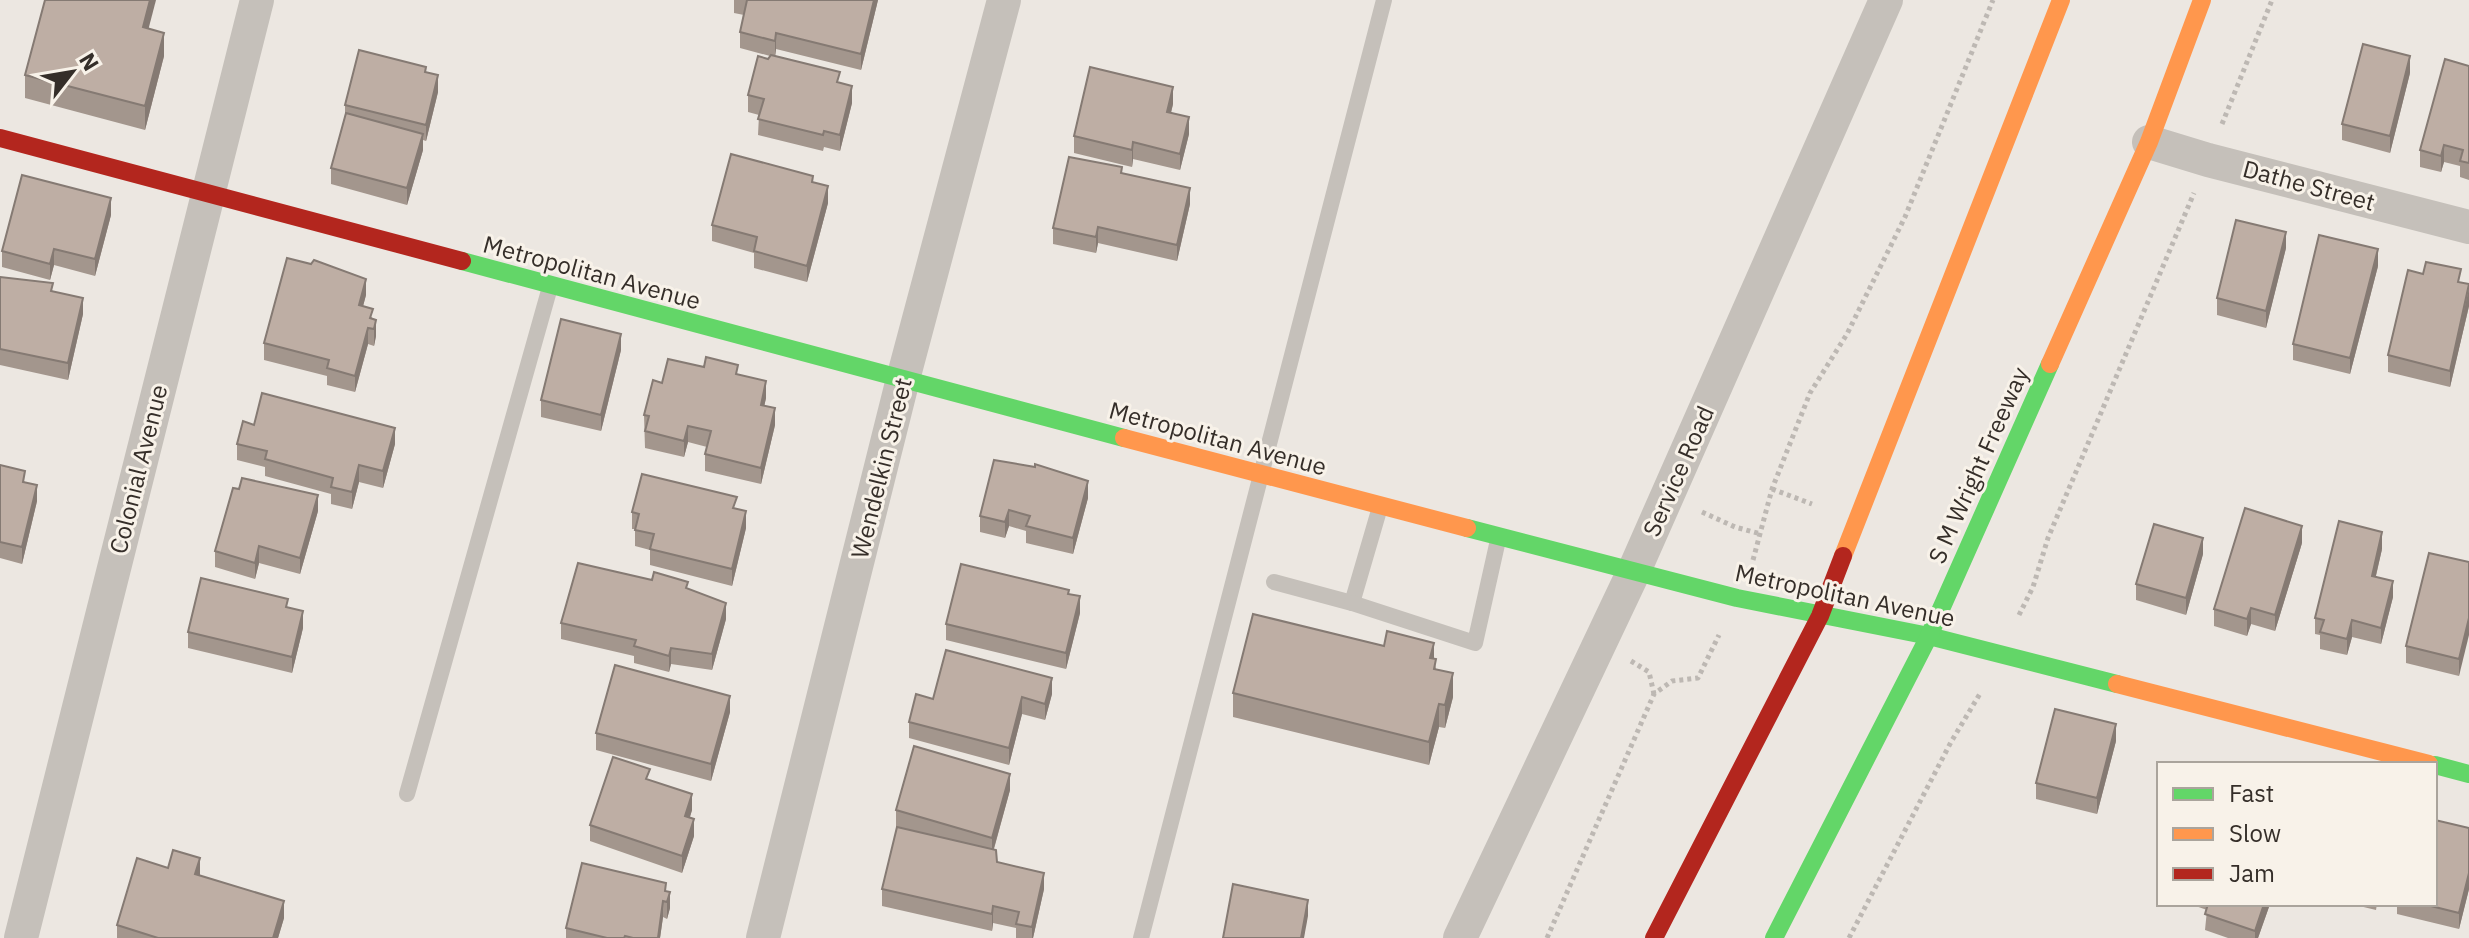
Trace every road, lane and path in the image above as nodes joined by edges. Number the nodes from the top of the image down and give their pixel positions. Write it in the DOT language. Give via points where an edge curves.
graph roads {
  1 [pos="257,0"];
  2 [pos="1004,0"];
  3 [pos="1384,0"];
  4 [pos="1886,0"];
  5 [pos="1993,0"];
  6 [pos="2061,0"];
  7 [pos="2202,0"];
  8 [pos="2272,0"];
  9 [pos="0,138"];
  10 [pos="2149,142"];
  11 [pos="2208,160"];
  12 [pos="207,194"];
  13 [pos="2469,227"];
  14 [pos="550,285"];
  15 [pos="903,379"];
  16 [pos="1260,475"];
  17 [pos="1772,489"];
  18 [pos="1812,504"];
  19 [pos="1380,506"];
  20 [pos="1694,509"];
  21 [pos="1761,534"];
  22 [pos="1498,536"];
  23 [pos="1756,552"];
  24 [pos="1634,571"];
  25 [pos="1274,582"];
  26 [pos="2033,587"];
  27 [pos="1352,603"];
  28 [pos="1820,616"];
  29 [pos="1929,636"];
  30 [pos="1623,655"];
  31 [pos="1698,678"];
  32 [pos="1654,694"];
  33 [pos="1973,709"];
  34 [pos="2420,762"];
  35 [pos="2437,766"];
  36 [pos="2469,774"];
  37 [pos="407,794"];
  38 [pos="21,938"];
  39 [pos="763,938"];
  40 [pos="1141,938"];
  41 [pos="1460,938"];
  42 [pos="1547,938"];
  43 [pos="1654,938"];
  44 [pos="1774,938"];
  45 [pos="1849,938"];
  1 -- 12 [label="street, Colonial Avenue"];
  2 -- 15 [label="street, Wendelkin Street"];
  3 -- 16 [label="lane"];
  4 -- 24 [label="street, Service Road"];
  5 -- 17 [label="path" via="1905,217 1847,334 1810,393"];
  6 -- 28 [label="street"];
  7 -- 10 [label="street, S M Wright Freeway"];
  8 -- 11 [label="path"];
  9 -- 12 [label="street, Metropolitan Avenue"];
  10 -- 11 [label="street, Dathe Street"];
  10 -- 29 [label="street, S M Wright Freeway"];
  11 -- 13 [label="street, Dathe Street"];
  11 -- 26 [label="path" via="2048,538"];
  12 -- 14 [label="street, Metropolitan Avenue"];
  12 -- 38 [label="street, Colonial Avenue"];
  14 -- 15 [label="street, Metropolitan Avenue"];
  14 -- 37 [label="lane"];
  15 -- 16 [label="street, Metropolitan Avenue"];
  15 -- 39 [label="street, Wendelkin Street"];
  16 -- 19 [label="street, Metropolitan Avenue"];
  16 -- 40 [label="lane"];
  17 -- 18 [label="path"];
  17 -- 21 [label="path"];
  19 -- 22 [label="street, Metropolitan Avenue"];
  19 -- 27 [label="lane"];
  20 -- 21 [label="path"];
  21 -- 23 [label="path"];
  22 -- 24 [label="street, Metropolitan Avenue"];
  22 -- 27 [label="lane" via="1475,643"];
  24 -- 28 [label="street, Metropolitan Avenue"];
  24 -- 41 [label="street, Service Road"];
  25 -- 27 [label="lane"];
  28 -- 29 [label="street, Metropolitan Avenue"];
  28 -- 43 [label="street"];
  29 -- 34 [label="street, Metropolitan Avenue"];
  29 -- 44 [label="street, S M Wright Freeway"];
  30 -- 32 [label="path" via="1649,672"];
  31 -- 32 [label="path" via="1672,681"];
  32 -- 42 [label="path"];
  33 -- 45 [label="path"];
  35 -- 36 [label="street, Metropolitan Avenue"];
}
